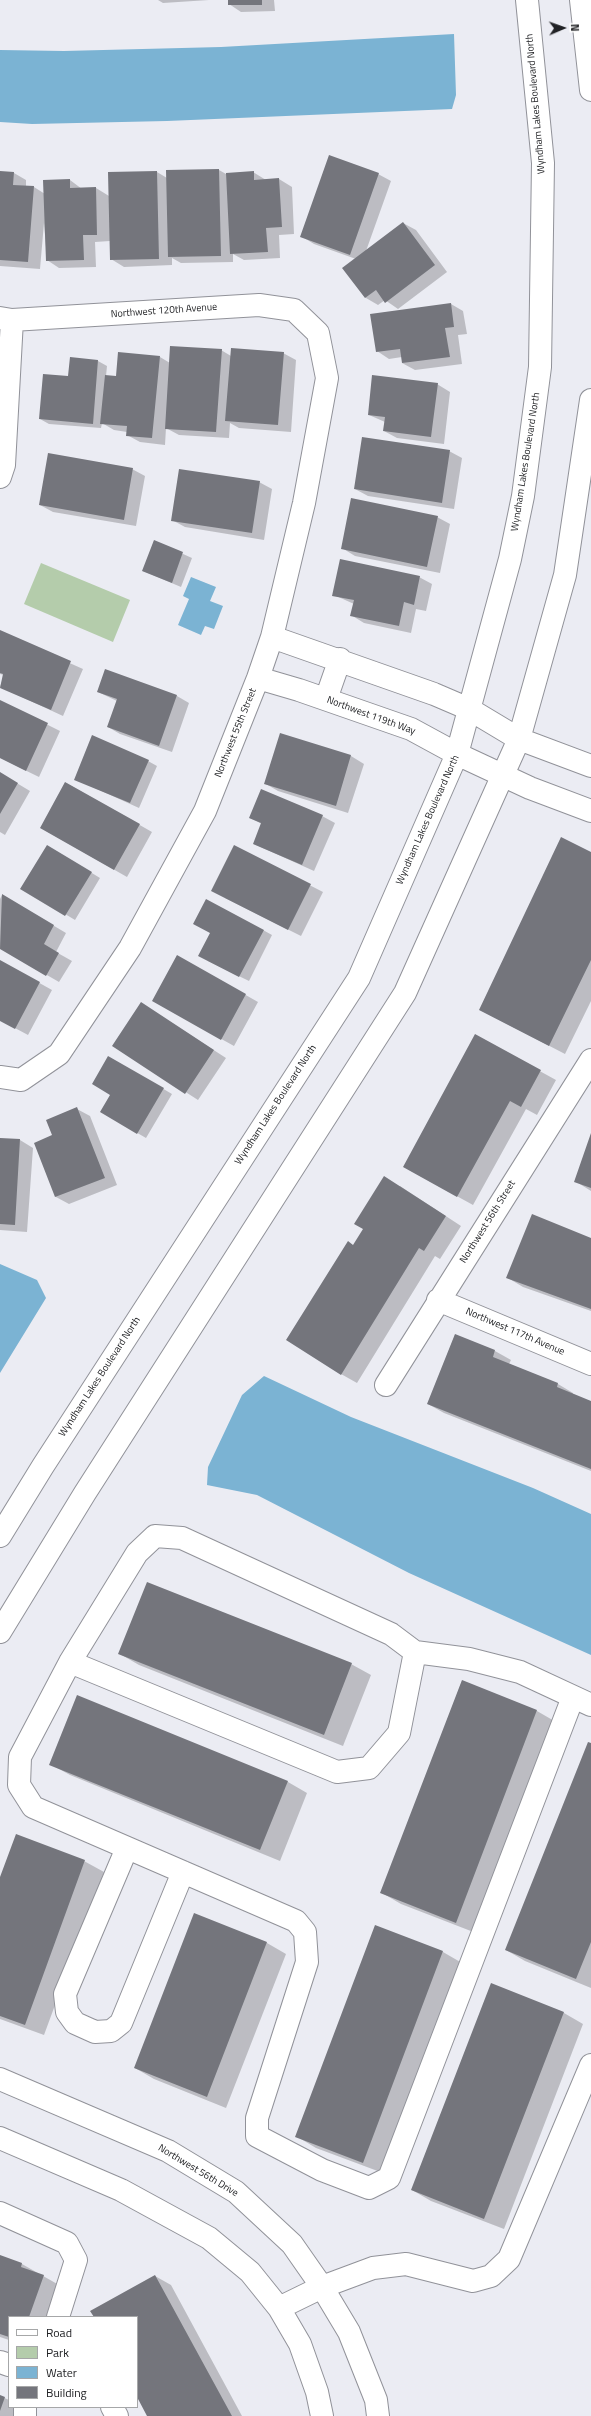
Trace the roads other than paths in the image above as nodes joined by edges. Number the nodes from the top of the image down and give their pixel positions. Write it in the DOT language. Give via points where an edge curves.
graph roads {
  1 [pos="526,0"];
  2 [pos="581,0"];
  3 [pos="591,90"];
  4 [pos="6,319"];
  5 [pos="318,334"];
  6 [pos="591,400"];
  7 [pos="0,477"];
  8 [pos="272,637"];
  9 [pos="340,659"];
  10 [pos="258,678"];
  11 [pos="326,700"];
  12 [pos="469,709"];
  13 [pos="519,739"];
  14 [pos="457,754"];
  15 [pos="591,766"];
  16 [pos="502,775"];
  17 [pos="591,811"];
  18 [pos="591,1060"];
  19 [pos="0,1077"];
  20 [pos="438,1300"];
  21 [pos="591,1364"];
  22 [pos="386,1385"];
  23 [pos="0,1536"];
  24 [pos="0,1632"];
  25 [pos="415,1652"];
  26 [pos="70,1662"];
  27 [pos="582,1701"];
  28 [pos="127,1848"];
  29 [pos="183,1872"];
  30 [pos="591,2065"];
  31 [pos="0,2080"];
  32 [pos="0,2138"];
  33 [pos="0,2213"];
  34 [pos="322,2287"];
  35 [pos="279,2308"];
  36 [pos="59,2316"];
  37 [pos="322,2416"];
  38 [pos="378,2416"];
  1 -- 12 [label="street, Wyndham Lakes Boulevard North" via="543,163 540,367 523,496 513,545"];
  2 -- 3 [label="street"];
  4 -- 5 [label="street, Northwest 120th Avenue" via="259,305 294,310"];
  4 -- 7 [label="street" via="4,465"];
  5 -- 8 [label="street, Northwest 55th Street" via="327,378 304,503"];
  6 -- 13 [label="street" via="565,575"];
  8 -- 9 [label="street"];
  8 -- 10 [label="street, Northwest 55th Street"];
  9 -- 11 [label="street"];
  9 -- 12 [label="street"];
  10 -- 11 [label="street, Northwest 119th Way"];
  10 -- 19 [label="street, Northwest 55th Street" via="205,811 130,948 59,1054 22,1080"];
  11 -- 14 [label="street, Northwest 119th Way" via="411,729"];
  12 -- 13 [label="street"];
  12 -- 14 [label="street, Wyndham Lakes Boulevard North"];
  13 -- 15 [label="street"];
  13 -- 16 [label="street"];
  14 -- 16 [label="street, Northwest 119th Way"];
  14 -- 23 [label="street, Wyndham Lakes Boulevard North" via="359,978 51,1452"];
  16 -- 17 [label="street, Northwest 119th Way"];
  16 -- 24 [label="street" via="405,993 89,1487"];
  18 -- 20 [label="street, Northwest 56th Street"];
  20 -- 21 [label="street, Northwest 117th Avenue"];
  20 -- 22 [label="street, Northwest 56th Street"];
  25 -- 26 [label="street" via="391,1634 182,1538 155,1536 137,1553"];
  25 -- 26 [label="street" via="399,1734 369,1768 337,1772"];
  25 -- 27 [label="street" via="469,1659 520,1672"];
  26 -- 28 [label="street" via="20,1757 19,1785 33,1807"];
  27 -- 29 [label="street" via="389,2178 369,2188 322,2170 257,2136 257,2118 307,1962 305,1932 296,1921"];
  28 -- 29 [label="street"];
  28 -- 29 [label="street" via="66,1994 67,2012 74,2022 95,2032 111,2031 121,2023"];
  30 -- 34 [label="street" via="509,2259 491,2276 473,2281 406,2264 373,2268"];
  31 -- 34 [label="street, Northwest 56th Drive" via="168,2151 236,2192 292,2244"];
  32 -- 35 [label="street" via="121,2190 209,2238 250,2272"];
  33 -- 36 [label="street" via="67,2243 76,2260"];
  34 -- 35 [label="street"];
  34 -- 38 [label="street, Northwest 56th Drive" via="349,2332 376,2400"];
  35 -- 37 [label="street" via="300,2344 317,2392"];
}
